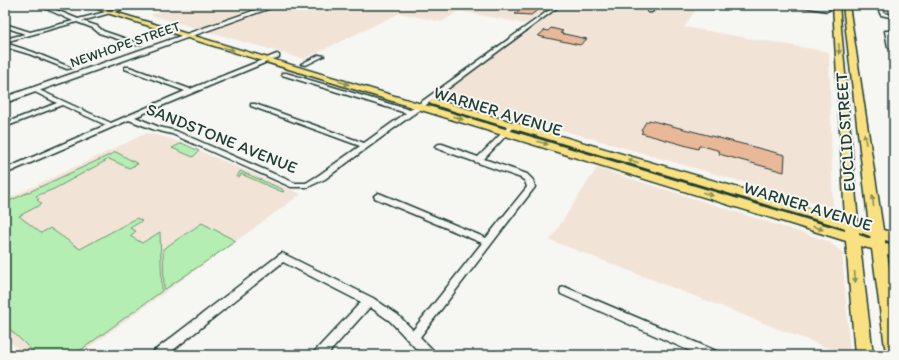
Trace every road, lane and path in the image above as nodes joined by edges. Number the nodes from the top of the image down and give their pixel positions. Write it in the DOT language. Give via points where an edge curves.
graph roads {
  1 [pos="40,5"];
  2 [pos="92,5"];
  3 [pos="97,5"];
  4 [pos="276,5"];
  5 [pos="655,5"];
  6 [pos="795,5"];
  7 [pos="878,5"];
  8 [pos="556,7"];
  9 [pos="108,8"];
  10 [pos="837,9"];
  11 [pos="650,11"];
  12 [pos="894,17"];
  13 [pos="77,21"];
  14 [pos="5,25"];
  15 [pos="198,32"];
  16 [pos="892,32"];
  17 [pos="30,34"];
  18 [pos="187,36"];
  19 [pos="5,41"];
  20 [pos="138,44"];
  21 [pos="5,45"];
  22 [pos="894,48"];
  23 [pos="277,56"];
  24 [pos="321,56"];
  25 [pos="267,60"];
  26 [pos="304,64"];
  27 [pos="68,68"];
  28 [pos="127,68"];
  29 [pos="284,74"];
  30 [pos="35,90"];
  31 [pos="189,91"];
  32 [pos="5,100"];
  33 [pos="62,103"];
  34 [pos="425,103"];
  35 [pos="253,105"];
  36 [pos="412,113"];
  37 [pos="129,117"];
  38 [pos="5,125"];
  39 [pos="111,125"];
  40 [pos="510,129"];
  41 [pos="366,146"];
  42 [pos="439,146"];
  43 [pos="562,149"];
  44 [pos="611,154"];
  45 [pos="479,160"];
  46 [pos="5,172"];
  47 [pos="378,196"];
  48 [pos="852,232"];
  49 [pos="894,238"];
  50 [pos="877,239"];
  51 [pos="487,242"];
  52 [pos="894,250"];
  53 [pos="565,290"];
  54 [pos="369,301"];
  55 [pos="413,338"];
  56 [pos="894,347"];
  57 [pos="158,355"];
  58 [pos="319,355"];
  59 [pos="430,355"];
  60 [pos="712,355"];
  61 [pos="864,355"];
  1 -- 13 [label="street"];
  2 -- 9 [label="main road, WARNER AVENUE"];
  3 -- 9 [label="main road"];
  4 -- 15 [label="street, NEWHOPE STREET"];
  5 -- 11 [label="street"];
  6 -- 10 [label="street"];
  7 -- 12 [label="street" via="883,14"];
  8 -- 34 [label="street"];
  9 -- 13 [label="street"];
  9 -- 15 [label="main road, WARNER AVENUE" via="120,9"];
  9 -- 18 [label="main road, WARNER AVENUE"];
  10 -- 48 [label="main road, EUCLID STREET, one-way"];
  50 -- 10 [label="main road, EUCLID STREET, one-way" via="869,169"];
  13 -- 17 [label="street"];
  13 -- 20 [label="street"];
  14 -- 17 [label="street"];
  15 -- 18 [label="street, NEWHOPE STREET"];
  15 -- 23 [label="main road, WARNER AVENUE"];
  16 -- 22 [label="street" via="887,32 891,47"];
  17 -- 19 [label="street"];
  18 -- 25 [label="main road, WARNER AVENUE, one-way"];
  18 -- 30 [label="street, NEWHOPE STREET"];
  21 -- 27 [label="street"];
  23 -- 25 [label="street"];
  23 -- 26 [label="main road, WARNER AVENUE"];
  24 -- 26 [label="street"];
  25 -- 31 [label="street"];
  25 -- 34 [label="main road, WARNER AVENUE, one-way"];
  26 -- 34 [label="main road, WARNER AVENUE"];
  28 -- 31 [label="street"];
  29 -- 36 [label="street, WARNER AVENUE"];
  30 -- 32 [label="street, NEWHOPE STREET"];
  30 -- 33 [label="street"];
  31 -- 37 [label="street"];
  33 -- 38 [label="street"];
  33 -- 39 [label="street"];
  34 -- 36 [label="street"];
  34 -- 40 [label="main road, WARNER AVENUE"];
  35 -- 41 [label="street"];
  36 -- 41 [label="street"];
  37 -- 39 [label="street"];
  37 -- 41 [label="street, SANDSTONE AVENUE" via="174,132 294,185 317,181"];
  39 -- 46 [label="street"];
  40 -- 43 [label="main road, WARNER AVENUE, one-way"];
  40 -- 44 [label="main road, WARNER AVENUE"];
  40 -- 45 [label="street"];
  42 -- 45 [label="street"];
  43 -- 44 [label="main road" via="598,156"];
  43 -- 48 [label="main road, WARNER AVENUE, one-way"];
  48 -- 44 [label="main road, WARNER AVENUE, one-way"];
  45 -- 51 [label="street" via="524,176 529,180 531,187"];
  47 -- 51 [label="street"];
  48 -- 50 [label="main road, WARNER AVENUE"];
  48 -- 61 [label="main road, EUCLID STREET, one-way"];
  49 -- 50 [label="main road, WARNER AVENUE"];
  50 -- 52 [label="main road, WARNER AVENUE"];
  50 -- 56 [label="main road, EUCLID STREET"];
  51 -- 55 [label="street"];
  53 -- 60 [label="street"];
  54 -- 55 [label="street" via="394,318"];
  54 -- 57 [label="street" via="282,257"];
  54 -- 58 [label="street"];
  55 -- 59 [label="street"];
}
